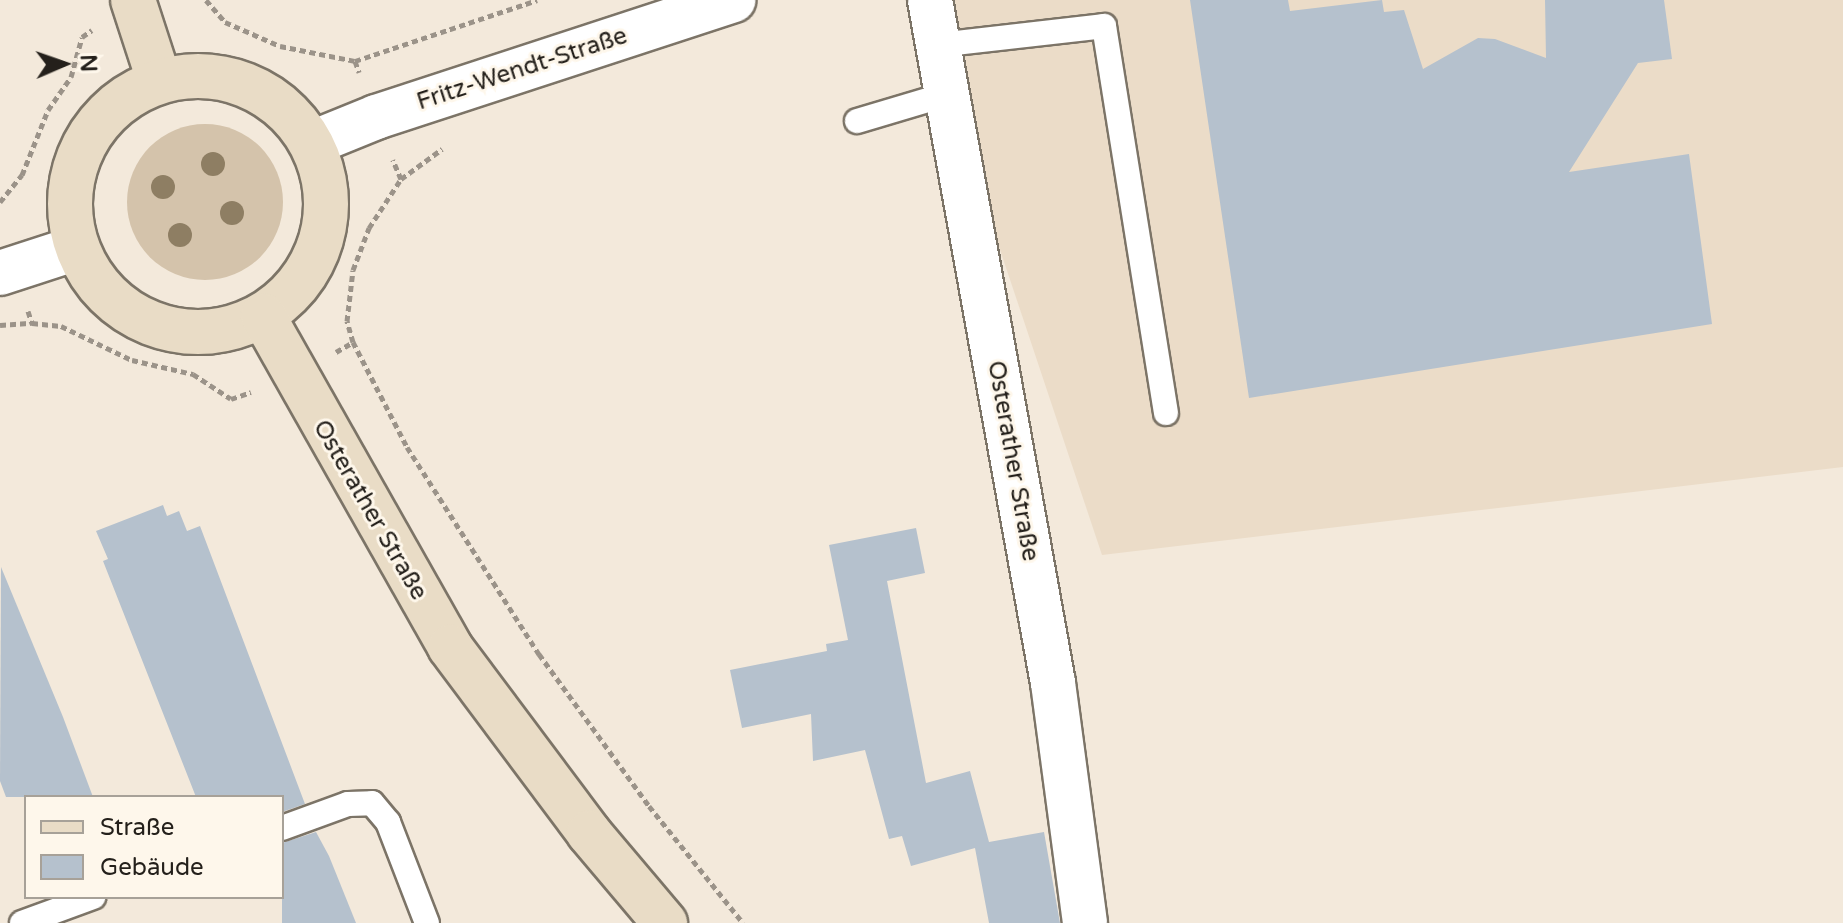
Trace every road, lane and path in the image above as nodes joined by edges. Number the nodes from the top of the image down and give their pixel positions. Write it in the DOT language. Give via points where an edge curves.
graph roads {
  1 [pos="206,0"];
  2 [pos="537,0"];
  3 [pos="733,0"];
  4 [pos="930,0"];
  5 [pos="135,6"];
  6 [pos="938,45"];
  7 [pos="159,80"];
  8 [pos="948,94"];
  9 [pos="857,121"];
  10 [pos="312,143"];
  11 [pos="0,202"];
  12 [pos="77,248"];
  13 [pos="0,273"];
  14 [pos="263,316"];
  15 [pos="32,323"];
  16 [pos="0,325"];
  17 [pos="353,342"];
  18 [pos="1166,413"];
  19 [pos="284,827"];
  20 [pos="88,899"];
  21 [pos="22,923"];
  22 [pos="427,923"];
  23 [pos="665,923"];
  24 [pos="743,923"];
  25 [pos="1085,923"];
  1 -- 2 [label="path" via="225,22 280,46 355,61"];
  3 -- 10 [label="street, Fritz-Wendt-Straße" via="376,117"];
  4 -- 6 [label="street, Osterather Straße"];
  5 -- 7 [label="main road"];
  5 -- 11 [label="path" via="82,37 71,77 48,110 22,175"];
  6 -- 8 [label="street, Osterather Straße"];
  6 -- 18 [label="lane" via="1104,26"];
  7 -- 10 [label="main road" via="204,74 247,84 285,107"];
  7 -- 12 [label="main road" via="122,100 93,129 75,166 69,207"];
  8 -- 9 [label="lane"];
  8 -- 25 [label="street, Osterather Straße" via="1053,683"];
  10 -- 14 [label="main road" via="325,181 323,233 316,258 294,291"];
  12 -- 13 [label="street"];
  12 -- 14 [label="main road" via="101,289 141,319 177,331 222,331"];
  14 -- 23 [label="main road, Osterather Straße" via="450,647 589,833"];
  15 -- 16 [label="path"];
  17 -- 24 [label="path" via="415,460 539,654 649,806"];
  19 -- 22 [label="lane" via="348,804 372,803 388,822"];
  20 -- 21 [label="lane"];
}
